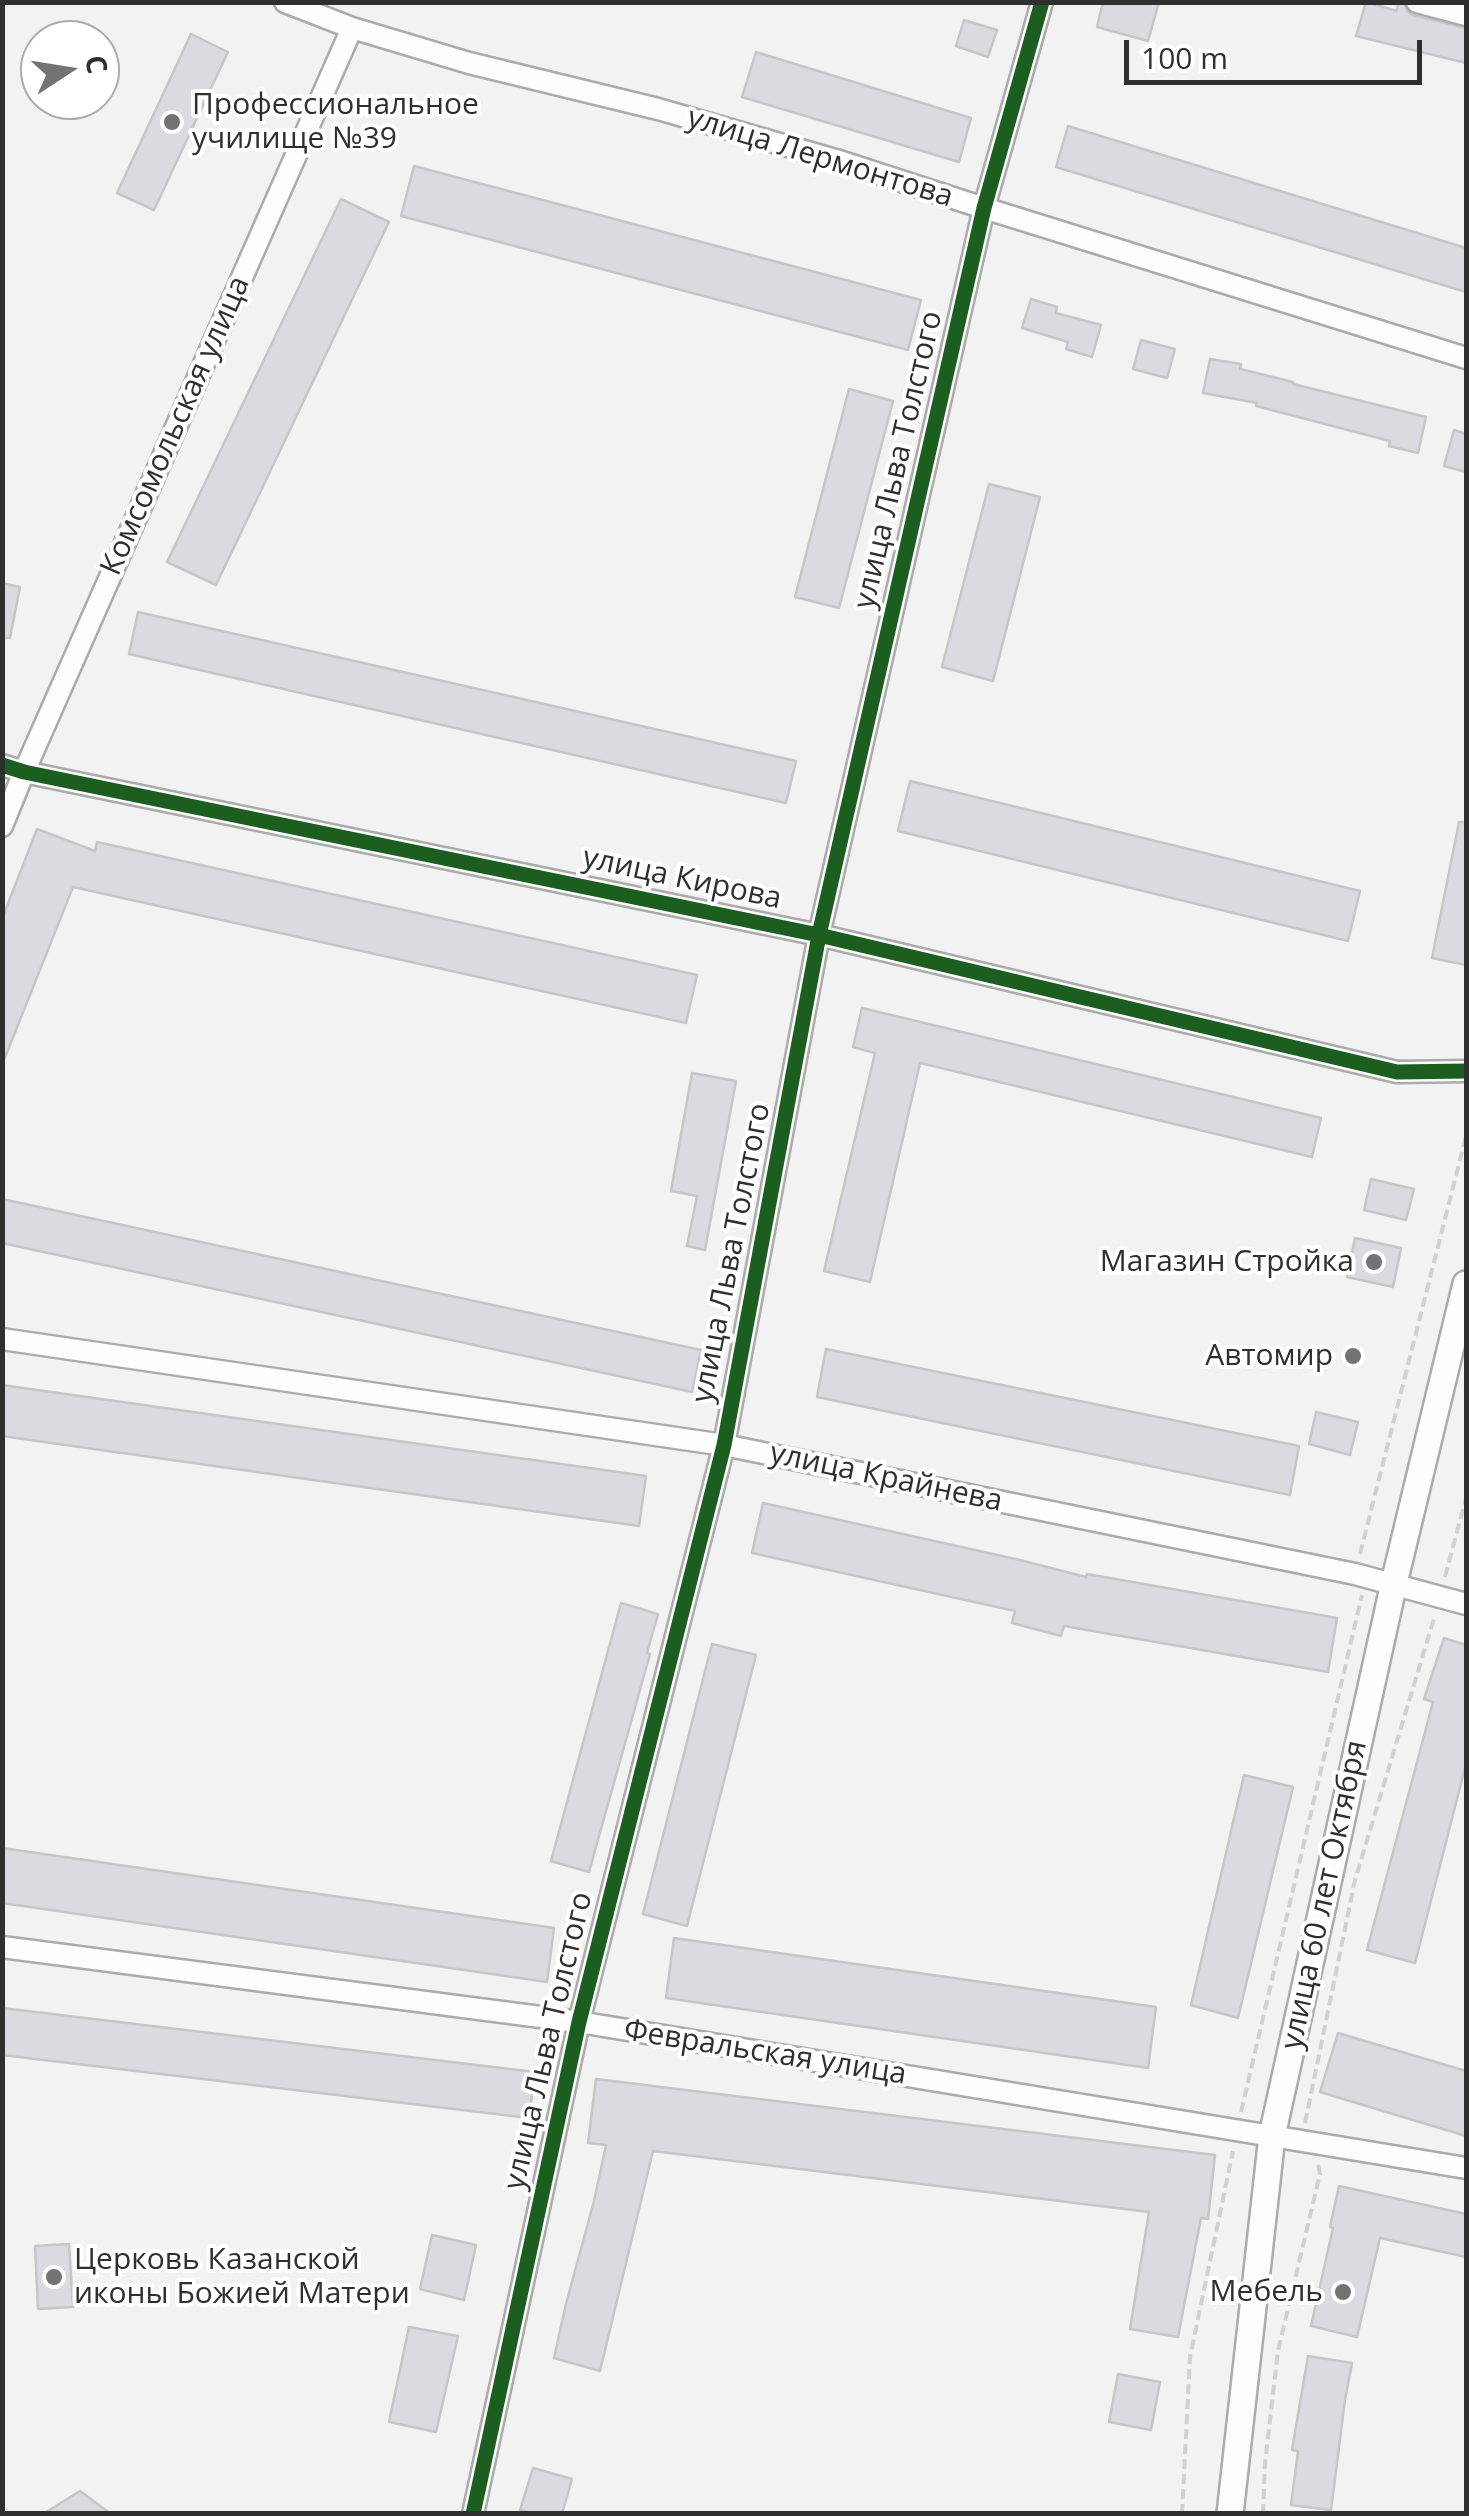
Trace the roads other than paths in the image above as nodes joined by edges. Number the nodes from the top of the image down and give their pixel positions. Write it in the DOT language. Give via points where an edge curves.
graph roads {
  1 [pos="285,2"];
  2 [pos="1042,2"];
  3 [pos="1417,2"];
  4 [pos="1466,16"];
  5 [pos="352,28"];
  6 [pos="984,208"];
  7 [pos="1466,358"];
  8 [pos="2,765"];
  9 [pos="24,772"];
  10 [pos="2,826"];
  11 [pos="819,935"];
  12 [pos="1466,1071"];
  13 [pos="1466,1284"];
  14 [pos="2,1339"];
  15 [pos="724,1444"];
  16 [pos="1394,1583"];
  17 [pos="1466,1604"];
  18 [pos="2,1947"];
  19 [pos="579,2022"];
  20 [pos="1272,2136"];
  21 [pos="1466,2168"];
  22 [pos="473,2514"];
  23 [pos="1230,2514"];
  1 -- 5 [label="street, улица Лермонтова"];
  2 -- 6 [label="street, улица Льва Толстого"];
  3 -- 4 [label="street"];
  5 -- 6 [label="street, улица Лермонтова" via="836,160"];
  5 -- 9 [label="street, Комсомольская улица"];
  6 -- 7 [label="street, улица Лермонтова"];
  6 -- 11 [label="street, улица Льва Толстого"];
  8 -- 9 [label="street, улица Кирова"];
  9 -- 10 [label="street, Комсомольская улица"];
  9 -- 11 [label="street, улица Кирова"];
  11 -- 12 [label="street, улица Кирова" via="1398,1072"];
  11 -- 15 [label="street, улица Льва Толстого"];
  13 -- 16 [label="main road, улица 60 лет Октября"];
  14 -- 15 [label="street, улица Крайнева"];
  15 -- 16 [label="street, улица Крайнева"];
  15 -- 19 [label="street, улица Льва Толстого"];
  16 -- 17 [label="street, улица Крайнева"];
  16 -- 20 [label="main road, улица 60 лет Октября"];
  18 -- 19 [label="street, Февральская улица"];
  19 -- 20 [label="street, Февральская улица"];
  19 -- 22 [label="street, улица Льва Толстого"];
  20 -- 21 [label="street, Февральская улица"];
  20 -- 23 [label="main road, улица 60 лет Октября"];
}
